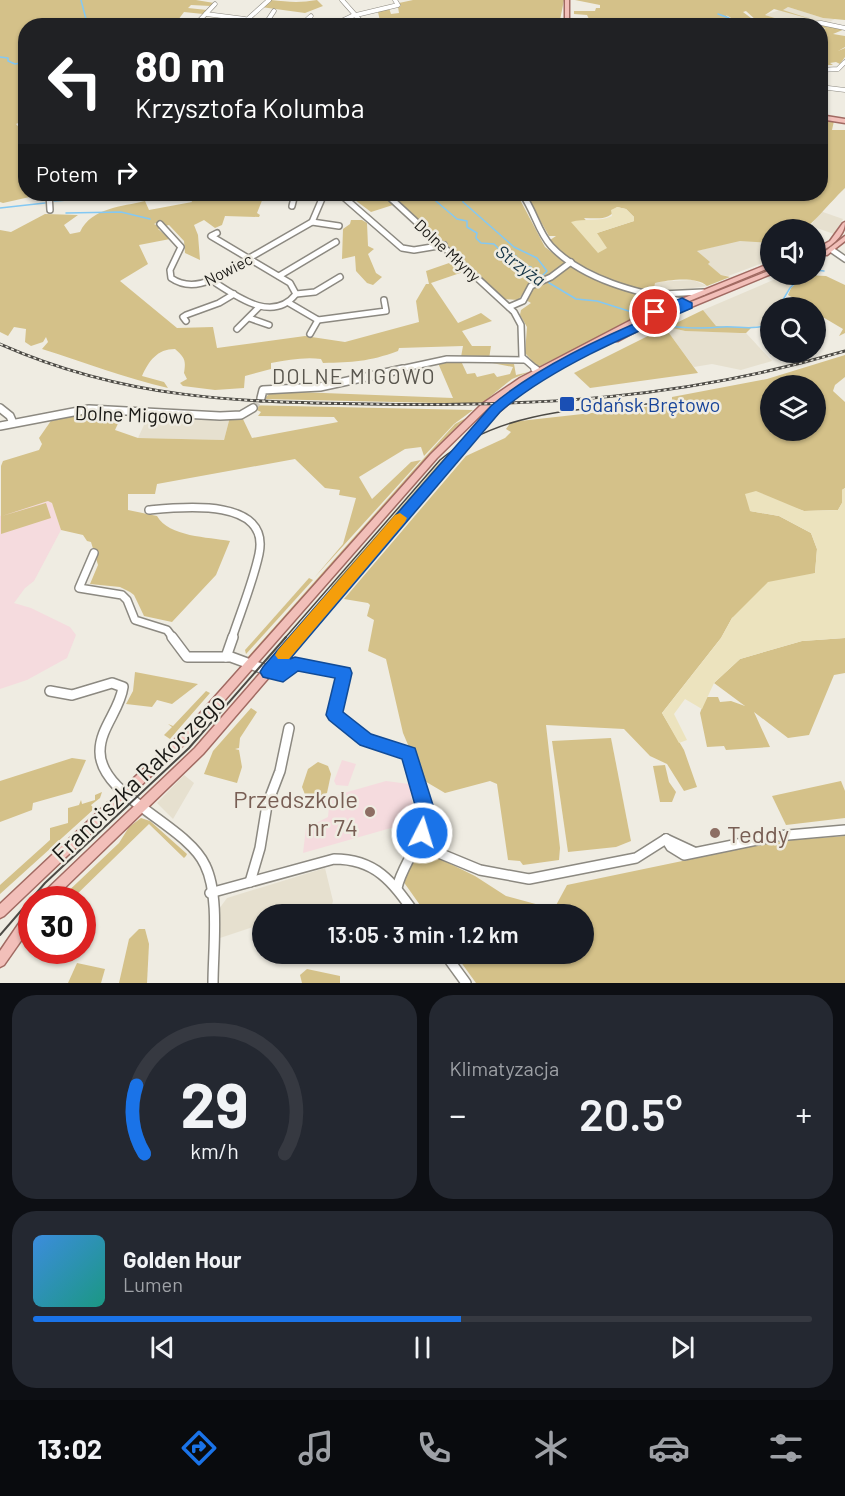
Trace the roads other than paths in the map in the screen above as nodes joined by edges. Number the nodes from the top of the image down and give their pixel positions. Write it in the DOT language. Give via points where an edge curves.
graph roads {
  1 [pos="268,0"];
  2 [pos="342,0"];
  3 [pos="395,0"];
  4 [pos="569,0"];
  5 [pos="215,4"];
  6 [pos="274,11"];
  7 [pos="206,14"];
  8 [pos="358,15"];
  9 [pos="202,18"];
  10 [pos="237,18"];
  11 [pos="246,18"];
  12 [pos="269,18"];
  13 [pos="351,18"];
  14 [pos="360,18"];
  15 [pos="569,18"];
  16 [pos="828,24"];
  17 [pos="845,28"];
  18 [pos="845,62"];
  19 [pos="828,70"];
  20 [pos="828,88"];
  21 [pos="845,90"];
  22 [pos="828,117"];
  23 [pos="845,119"];
  24 [pos="49,201"];
  25 [pos="293,201"];
  26 [pos="322,201"];
  27 [pos="348,201"];
  28 [pos="393,201"];
  29 [pos="526,201"];
  30 [pos="292,206"];
  31 [pos="50,210"];
  32 [pos="312,222"];
  33 [pos="160,224"];
  34 [pos="845,224"];
  35 [pos="339,226"];
  36 [pos="217,233"];
  37 [pos="845,238"];
  38 [pos="336,242"];
  39 [pos="444,245"];
  40 [pos="826,247"];
  41 [pos="832,250"];
  42 [pos="826,253"];
  43 [pos="249,259"];
  44 [pos="845,259"];
  45 [pos="571,262"];
  46 [pos="760,270"];
  47 [pos="279,276"];
  48 [pos="760,276"];
  49 [pos="340,277"];
  50 [pos="211,280"];
  51 [pos="720,289"];
  52 [pos="703,292"];
  53 [pos="234,294"];
  54 [pos="296,294"];
  55 [pos="657,294"];
  56 [pos="675,295"];
  57 [pos="384,300"];
  58 [pos="289,303"];
  59 [pos="668,303"];
  60 [pos="685,303"];
  61 [pos="259,307"];
  62 [pos="509,307"];
  63 [pos="249,318"];
  64 [pos="318,320"];
  65 [pos="186,321"];
  66 [pos="269,325"];
  67 [pos="237,329"];
  68 [pos="310,334"];
  69 [pos="525,360"];
  70 [pos="539,372"];
  71 [pos="261,398"];
  72 [pos="0,408"];
  73 [pos="253,408"];
  74 [pos="13,423"];
  75 [pos="0,426"];
  76 [pos="456,431"];
  77 [pos="469,441"];
  78 [pos="149,510"];
  79 [pos="94,553"];
  80 [pos="226,657"];
  81 [pos="249,665"];
  82 [pos="268,672"];
  83 [pos="50,691"];
  84 [pos="290,728"];
  85 [pos="127,793"];
  86 [pos="143,806"];
  87 [pos="845,830"];
  88 [pos="417,843"];
  89 [pos="250,882"];
  90 [pos="59,886"];
  91 [pos="396,888"];
  92 [pos="210,893"];
  93 [pos="408,904"];
  94 [pos="0,912"];
  95 [pos="18,935"];
  96 [pos="0,961"];
  97 [pos="452,964"];
  98 [pos="213,983"];
  99 [pos="466,983"];
  1 -- 11 [label="street"];
  2 -- 8 [label="street"];
  3 -- 8 [label="street" via="398,5"];
  4 -- 15 [label="main road"];
  5 -- 7 [label="street"];
  6 -- 12 [label="street"];
  7 -- 9 [label="street"];
  7 -- 10 [label="street"];
  8 -- 13 [label="street"];
  8 -- 14 [label="street"];
  16 -- 17 [label="street"];
  18 -- 19 [label="street" via="838,69"];
  20 -- 21 [label="street"];
  22 -- 23 [label="main road"];
  24 -- 31 [label="street"];
  25 -- 30 [label="street"];
  26 -- 32 [label="street"];
  27 -- 39 [label="street" via="402,248"];
  28 -- 39 [label="street, Dolne Młyny"];
  29 -- 45 [label="street" via="550,244"];
  32 -- 35 [label="street"];
  32 -- 43 [label="street, Nowiec"];
  33 -- 50 [label="street, Nowiec" via="180,246 180,254 170,270 173,280 191,285"];
  34 -- 40 [label="main road"];
  36 -- 43 [label="street" via="211,236"];
  37 -- 41 [label="main road"];
  38 -- 47 [label="street"];
  39 -- 62 [label="street, Dolne Młyny"];
  41 -- 42 [label="main road"];
  41 -- 44 [label="street"];
  43 -- 47 [label="street"];
  43 -- 50 [label="street, Nowiec"];
  45 -- 55 [label="street" via="604,278"];
  45 -- 62 [label="street" via="531,286 523,302"];
  46 -- 51 [label="main road"];
  47 -- 54 [label="street" via="293,286"];
  48 -- 51 [label="main road"];
  49 -- 54 [label="street" via="315,292"];
  50 -- 53 [label="street"];
  51 -- 52 [label="main road"];
  51 -- 60 [label="main road"];
  52 -- 56 [label="street"];
  52 -- 60 [label="main road"];
  53 -- 61 [label="street"];
  53 -- 65 [label="street" via="186,315"];
  54 -- 58 [label="street"];
  55 -- 56 [label="street"];
  55 -- 59 [label="street"];
  56 -- 60 [label="street"];
  57 -- 64 [label="street" via="386,311"];
  58 -- 61 [label="street"];
  58 -- 64 [label="street"];
  59 -- 60 [label="main road, Franciszka Rakoczego"];
  59 -- 70 [label="main road, Franciszka Rakoczego"];
  60 -- 77 [label="main road, Franciszka Rakoczego" via="528,384 496,409"];
  61 -- 63 [label="street"];
  62 -- 69 [label="street, Dolne Młyny" via="521,325 520,350"];
  63 -- 66 [label="street"];
  63 -- 67 [label="street"];
  64 -- 68 [label="street"];
  69 -- 70 [label="street"];
  69 -- 71 [label="street" via="447,359 320,387 264,390"];
  70 -- 76 [label="main road, Franciszka Rakoczego" via="491,401"];
  72 -- 74 [label="street" via="12,417"];
  73 -- 74 [label="street, Dolne Migowo" via="241,415 220,416 89,409"];
  74 -- 75 [label="street, Dolne Migowo"];
  76 -- 77 [label="main road"];
  76 -- 81 [label="main road, Franciszka Rakoczego"];
  77 -- 82 [label="main road, Franciszka Rakoczego"];
  78 -- 80 [label="street" via="183,505 231,511 242,514 256,529 260,552"];
  79 -- 80 [label="street" via="79,588 122,595 128,600 135,620 167,630 187,657"];
  80 -- 81 [label="street"];
  81 -- 82 [label="street"];
  81 -- 85 [label="main road, Franciszka Rakoczego" via="197,725"];
  82 -- 86 [label="main road, Franciszka Rakoczego" via="199,752"];
  82 -- 88 [label="street" via="283,675 295,664 344,673 334,715 366,740 404,750 414,764 424,805"];
  83 -- 85 [label="street" via="72,695 112,683 123,687 103,737 100,757 101,764"];
  84 -- 89 [label="street"];
  85 -- 86 [label="street"];
  85 -- 94 [label="main road, Franciszka Rakoczego"];
  86 -- 90 [label="main road, Franciszka Rakoczego"];
  86 -- 92 [label="street" via="204,862"];
  87 -- 88 [label="street" via="777,836 684,855 670,847 666,839 636,858 530,879 480,870"];
  88 -- 91 [label="street"];
  89 -- 91 [label="street" via="334,858 352,858 376,867"];
  89 -- 92 [label="street"];
  91 -- 93 [label="street"];
  92 -- 98 [label="street"];
  95 -- 96 [label="main road"];
  97 -- 99 [label="street"];
}
